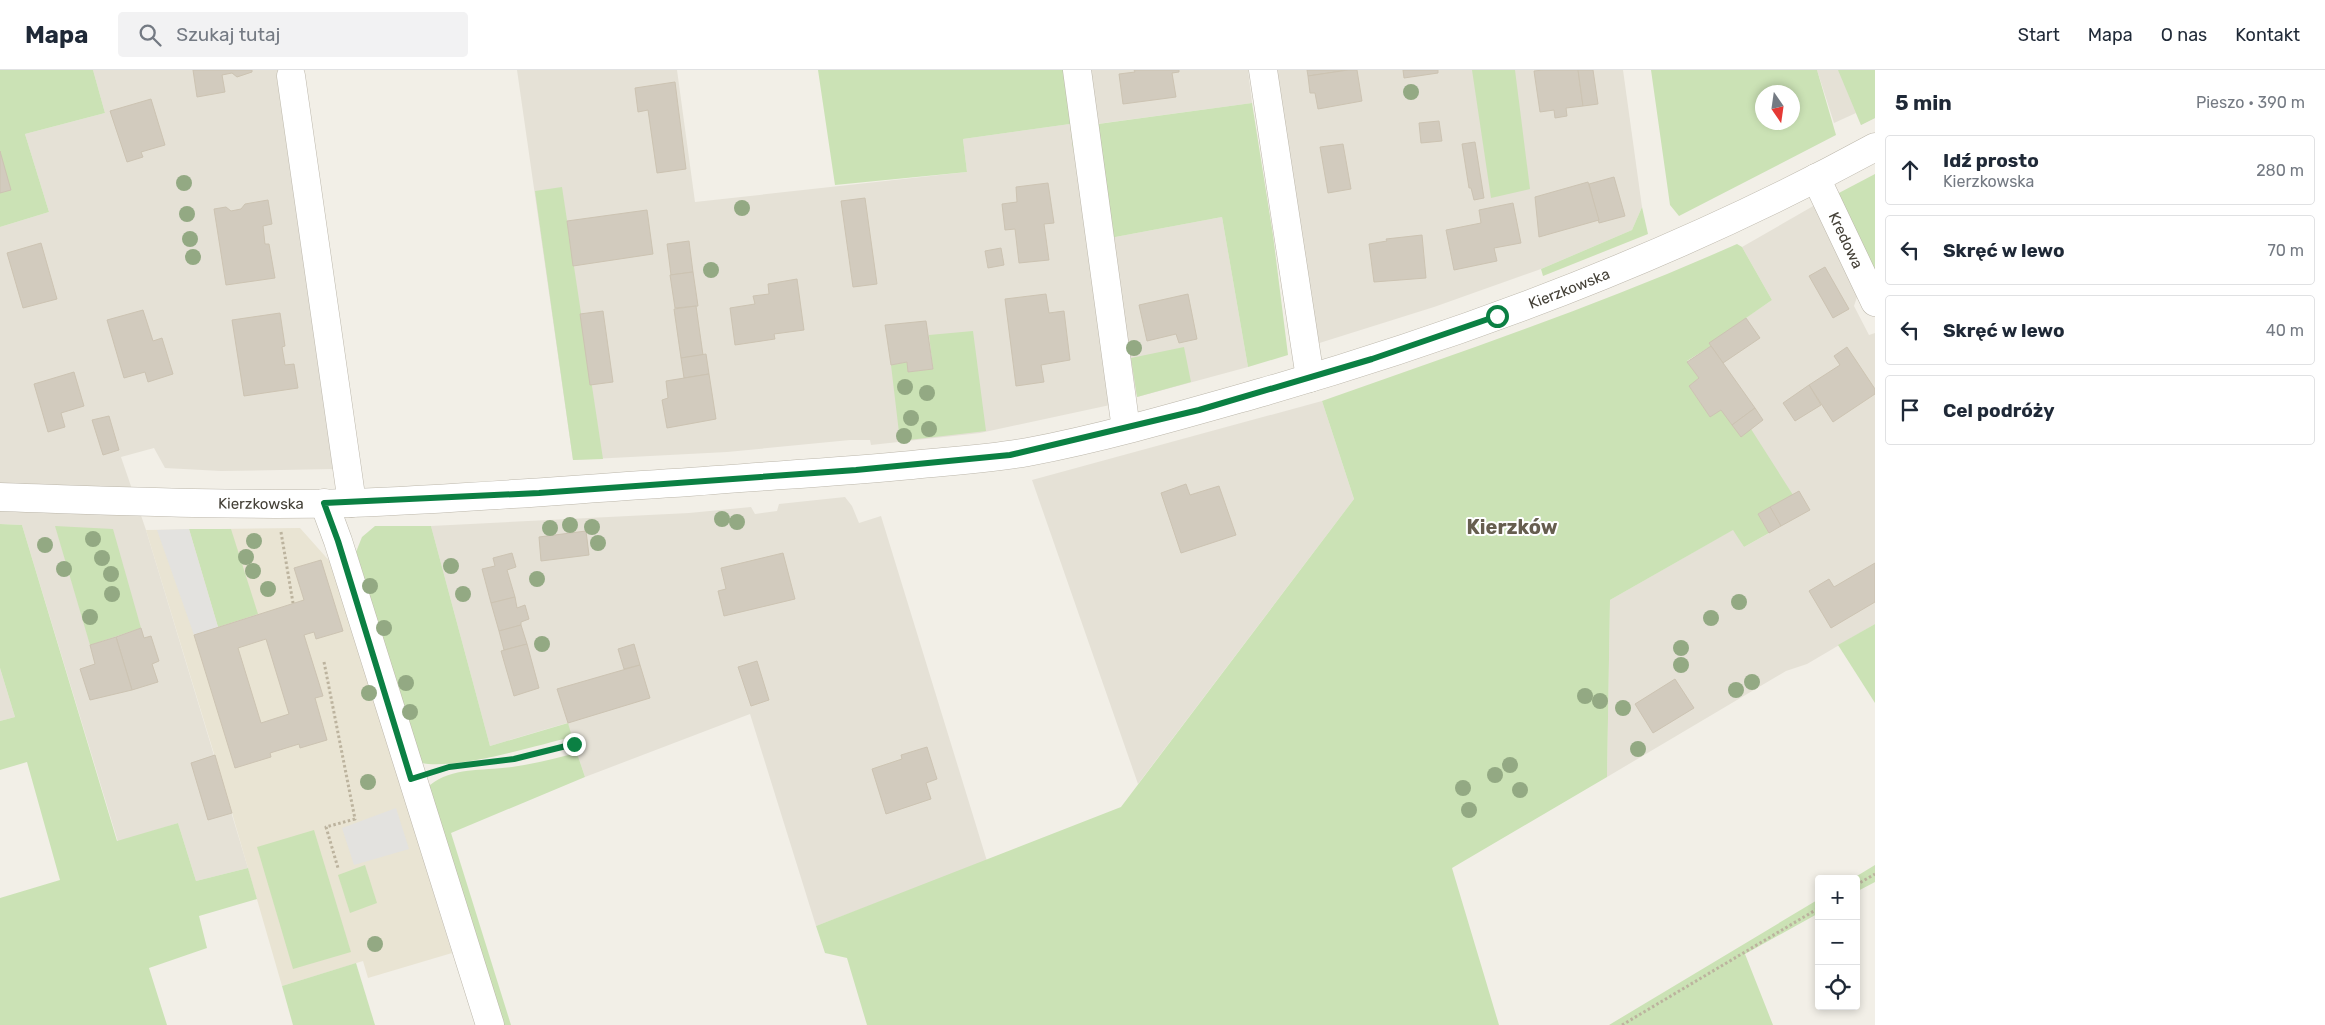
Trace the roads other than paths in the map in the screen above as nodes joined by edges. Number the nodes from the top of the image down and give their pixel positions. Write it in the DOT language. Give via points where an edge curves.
graph roads {
  1 [pos="1077,70"];
  2 [pos="1263,70"];
  3 [pos="291,76"];
  4 [pos="1875,147"];
  5 [pos="1816,178"];
  6 [pos="1875,302"];
  7 [pos="1310,378"];
  8 [pos="1126,429"];
  9 [pos="0,497"];
  10 [pos="324,503"];
  11 [pos="352,503"];
  12 [pos="490,1025"];
  1 -- 8 [label="street"];
  2 -- 7 [label="street"];
  3 -- 11 [label="street"];
  4 -- 5 [label="street, Kierzkowska"];
  5 -- 6 [label="street, Kredowa"];
  5 -- 7 [label="street, Kierzkowska" via="1675,247 1599,279"];
  7 -- 8 [label="street, Kierzkowska"];
  8 -- 11 [label="street, Kierzkowska" via="1034,451 972,459 539,493"];
  9 -- 10 [label="street, Kierzkowska" via="172,503"];
  10 -- 11 [label="street, Kierzkowska"];
  10 -- 12 [label="street"];
}
